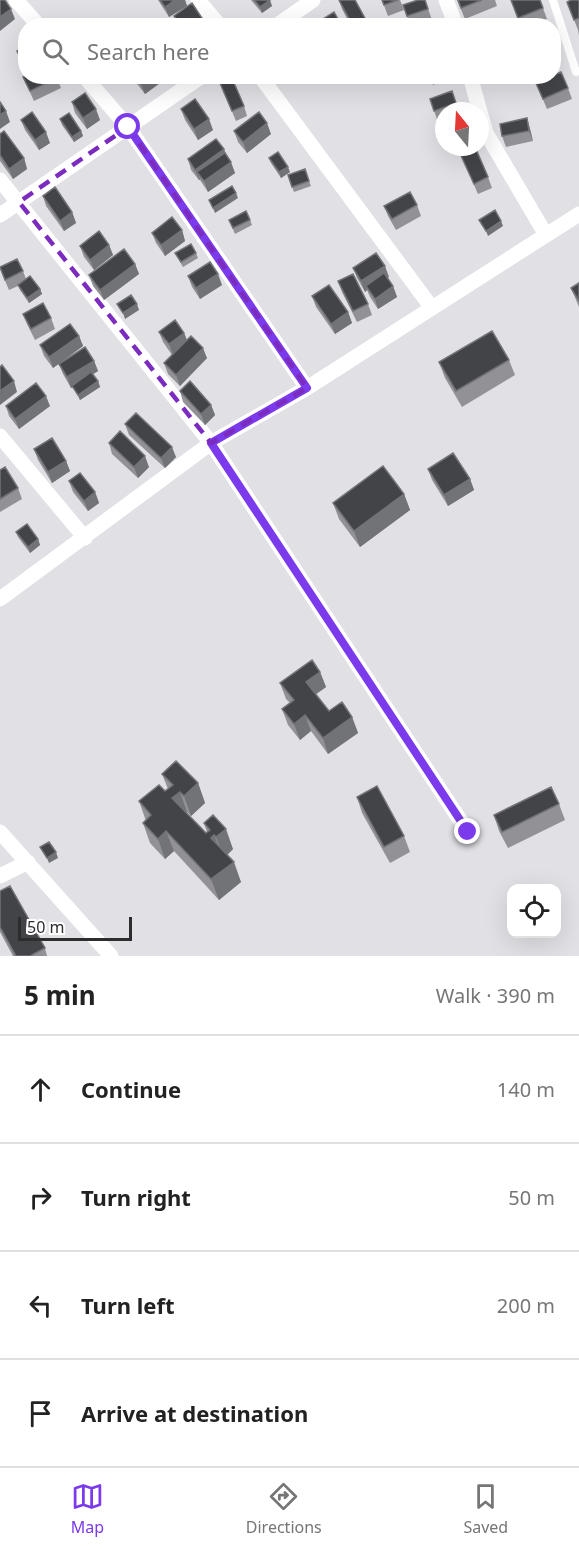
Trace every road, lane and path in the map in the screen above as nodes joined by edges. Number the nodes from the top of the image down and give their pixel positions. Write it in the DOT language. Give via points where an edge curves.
graph roads {
  1 [pos="16,0"];
  2 [pos="198,0"];
  3 [pos="313,0"];
  4 [pos="446,0"];
  5 [pos="553,0"];
  6 [pos="32,18"];
  7 [pos="213,18"];
  8 [pos="287,18"];
  9 [pos="453,18"];
  10 [pos="559,18"];
  11 [pos="561,25"];
  12 [pos="576,72"];
  13 [pos="91,84"];
  14 [pos="190,84"];
  15 [pos="266,84"];
  16 [pos="472,84"];
  17 [pos="128,127"];
  18 [pos="0,180"];
  19 [pos="19,202"];
  20 [pos="579,214"];
  21 [pos="0,215"];
  22 [pos="546,235"];
  23 [pos="432,308"];
  24 [pos="307,388"];
  25 [pos="0,436"];
  26 [pos="211,443"];
  27 [pos="85,538"];
  28 [pos="0,599"];
  29 [pos="0,832"];
  30 [pos="468,832"];
  31 [pos="28,862"];
  32 [pos="0,876"];
  33 [pos="111,956"];
  1 -- 6 [label="street"];
  2 -- 7 [label="street"];
  3 -- 8 [label="street"];
  4 -- 9 [label="street"];
  5 -- 10 [label="lane"];
  11 -- 12 [label="lane"];
  13 -- 17 [label="street"];
  14 -- 17 [label="street"];
  15 -- 23 [label="street"];
  16 -- 22 [label="street" via="486,133"];
  17 -- 19 [label="street"];
  17 -- 24 [label="street"];
  18 -- 19 [label="street"];
  19 -- 21 [label="street"];
  19 -- 26 [label="street"];
  20 -- 22 [label="street"];
  22 -- 23 [label="street"];
  23 -- 24 [label="street"];
  24 -- 26 [label="street"];
  25 -- 27 [label="street"];
  26 -- 27 [label="street"];
  26 -- 30 [label="street"];
  27 -- 28 [label="street"];
  29 -- 31 [label="street"];
  31 -- 32 [label="street"];
  31 -- 33 [label="street"];
}
